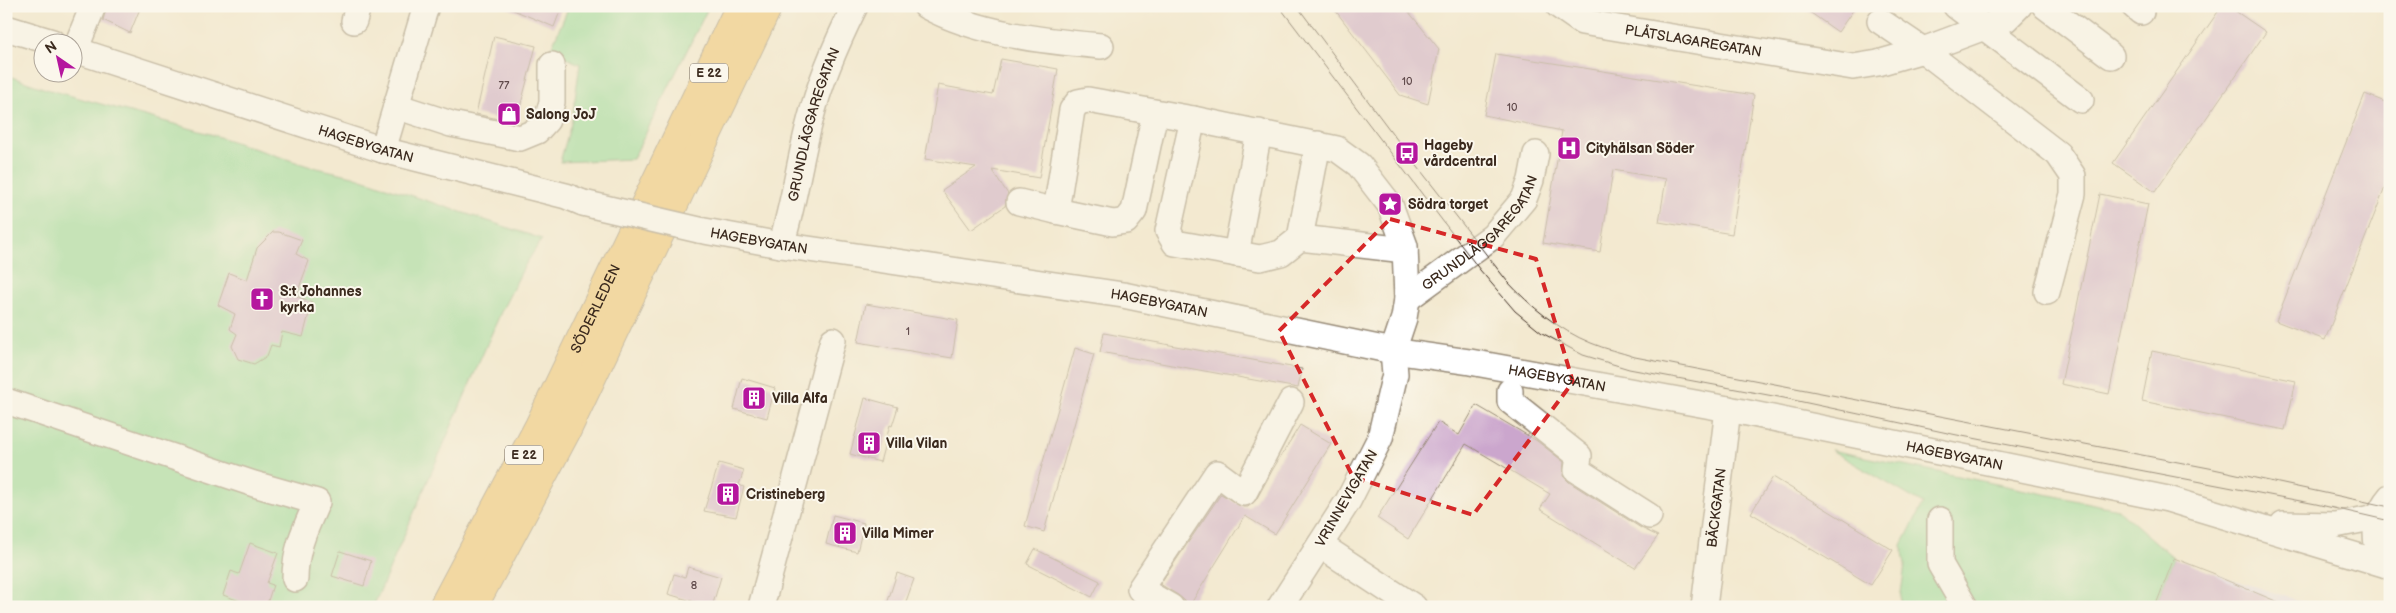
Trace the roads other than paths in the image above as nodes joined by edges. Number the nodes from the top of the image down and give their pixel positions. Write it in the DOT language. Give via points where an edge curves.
graph roads {
  1 [pos="93,6"];
  2 [pos="426,6"];
  3 [pos="740,6"];
  4 [pos="768,6"];
  5 [pos="854,6"];
  6 [pos="926,6"];
  7 [pos="1559,6"];
  8 [pos="1956,6"];
  9 [pos="2020,6"];
  10 [pos="2045,6"];
  11 [pos="1880,21"];
  12 [pos="1984,26"];
  13 [pos="6,28"];
  14 [pos="82,32"];
  15 [pos="32,36"];
  16 [pos="1101,46"];
  17 [pos="1922,50"];
  18 [pos="82,53"];
  19 [pos="2111,56"];
  20 [pos="552,65"];
  21 [pos="2081,100"];
  22 [pos="396,106"];
  23 [pos="1155,113"];
  24 [pos="1193,119"];
  25 [pos="1259,132"];
  26 [pos="1318,144"];
  27 [pos="383,150"];
  28 [pos="1536,154"];
  29 [pos="1019,202"];
  30 [pos="1056,211"];
  31 [pos="1300,238"];
  32 [pos="781,245"];
  33 [pos="1405,250"];
  34 [pos="1236,254"];
  35 [pos="2047,292"];
  36 [pos="1407,299"];
  37 [pos="833,340"];
  38 [pos="1393,351"];
  39 [pos="1510,391"];
  40 [pos="6,401"];
  41 [pos="1291,402"];
  42 [pos="1728,409"];
  43 [pos="2384,507"];
  44 [pos="1649,516"];
  45 [pos="1940,520"];
  46 [pos="2255,524"];
  47 [pos="1320,546"];
  48 [pos="2388,566"];
  49 [pos="295,579"];
  50 [pos="1708,605"];
  51 [pos="443,607"];
  52 [pos="473,607"];
  53 [pos="761,607"];
  54 [pos="1170,607"];
  55 [pos="1280,607"];
  56 [pos="1414,607"];
  57 [pos="1965,607"];
  1 -- 14 [label="street"];
  2 -- 22 [label="street"];
  3 -- 51 [label="highway, SÖDERLEDEN / E 22" via="539,426"];
  4 -- 52 [label="highway, SÖDERLEDEN / E 22" via="566,432"];
  5 -- 32 [label="street, GRUNDLÄGGAREGATAN" via="830,56 810,121"];
  6 -- 16 [label="street" via="964,21 1020,35"];
  7 -- 17 [label="street, PLÅTSLAGAREGATAN" via="1582,22 1831,65 1853,67 1878,63"];
  8 -- 12 [label="street"];
  9 -- 12 [label="street, PLÅTSLAGAREGATAN" via="2006,19"];
  10 -- 19 [label="street"];
  11 -- 17 [label="street"];
  12 -- 17 [label="street, PLÅTSLAGAREGATAN"];
  12 -- 21 [label="street"];
  13 -- 15 [label="street"];
  17 -- 35 [label="street" via="2058,154 2073,176 2073,194"];
  18 -- 27 [label="street, HAGEBYGATAN"];
  20 -- 22 [label="street" via="552,102 547,120 537,131 520,138 451,124"];
  22 -- 27 [label="street"];
  23 -- 24 [label="street"];
  23 -- 30 [label="street" via="1134,211 1126,221 1113,223"];
  23 -- 30 [label="street" via="1088,100 1078,102 1072,110"];
  24 -- 25 [label="street"];
  24 -- 34 [label="street" via="1168,231 1175,243"];
  25 -- 26 [label="street"];
  25 -- 34 [label="street"];
  26 -- 31 [label="street"];
  26 -- 33 [label="street" via="1337,148 1359,165 1390,205"];
  27 -- 32 [label="street, HAGEBYGATAN, bridge" via="583,203"];
  28 -- 36 [label="street, GRUNDLÄGGAREGATAN" via="1532,180 1524,199 1493,236"];
  29 -- 30 [label="street"];
  31 -- 33 [label="street"];
  31 -- 34 [label="street" via="1281,253 1260,258"];
  32 -- 38 [label="street, HAGEBYGATAN" via="1123,295"];
  33 -- 36 [label="street"];
  36 -- 38 [label="street"];
  37 -- 53 [label="street"];
  38 -- 42 [label="street, HAGEBYGATAN"];
  38 -- 47 [label="street, VRINNEVIGATAN" via="1395,374 1380,438 1348,501"];
  39 -- 44 [label="street" via="1510,401 1579,456 1577,470"];
  40 -- 49 [label="street" via="317,502 295,559"];
  41 -- 54 [label="street" via="1244,493 1217,473 1140,589"];
  42 -- 46 [label="street, HAGEBYGATAN" via="2168,499"];
  42 -- 50 [label="street, BÄCKGATAN"];
  43 -- 46 [label="street, HAGEBYGATAN" via="2335,524"];
  43 -- 48 [label="street" via="2375,533 2378,550"];
  45 -- 57 [label="street" via="1940,564"];
  46 -- 48 [label="street, HAGEBYGATAN"];
  47 -- 55 [label="street, VRINNEVIGATAN"];
  47 -- 56 [label="street"];
}
